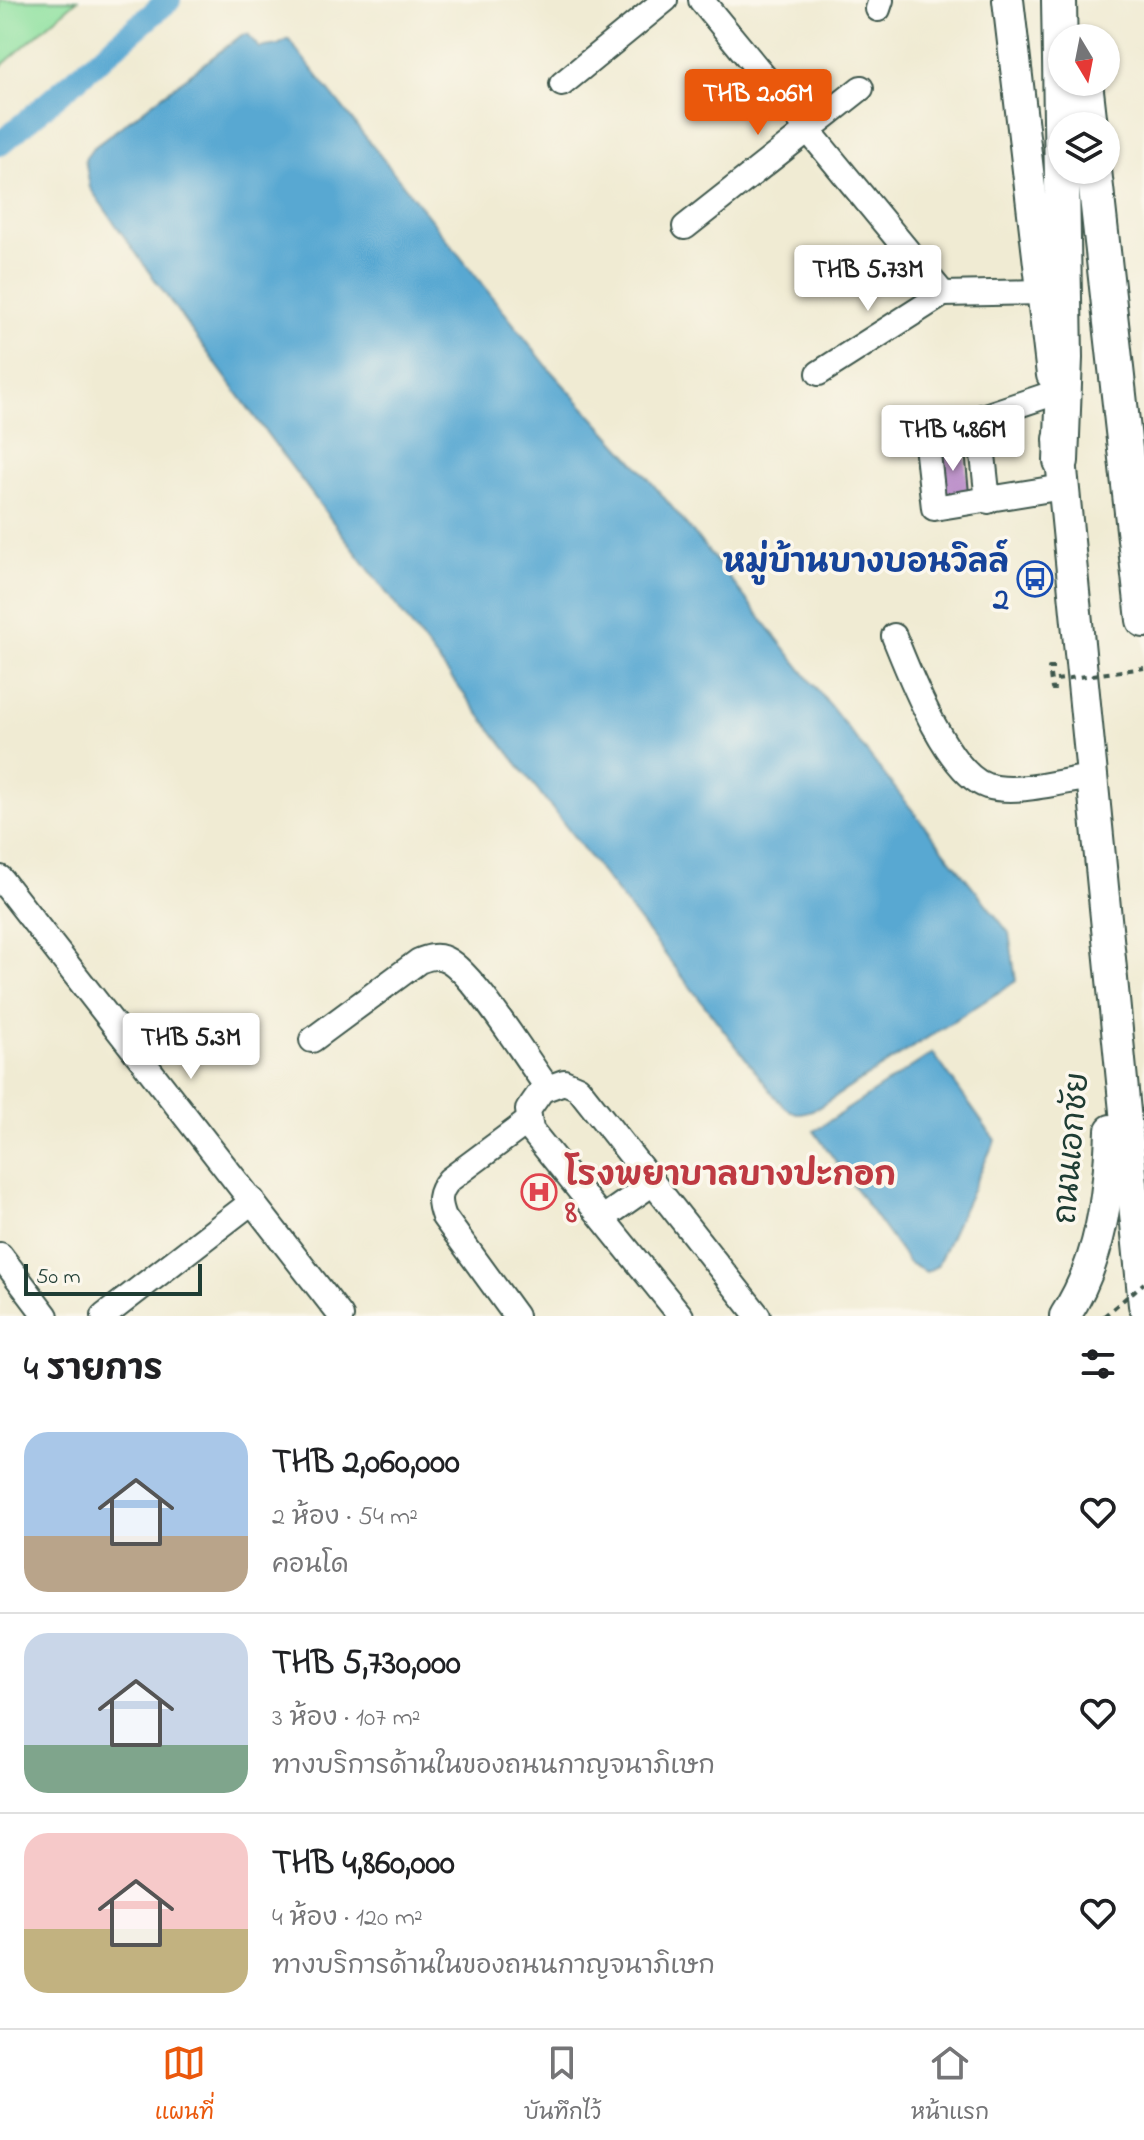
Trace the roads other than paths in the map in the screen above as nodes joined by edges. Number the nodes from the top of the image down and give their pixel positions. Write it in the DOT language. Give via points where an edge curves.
graph roads {
  1 [pos="665,0"];
  2 [pos="701,0"];
  3 [pos="1008,0"];
  4 [pos="1059,0"];
  5 [pos="1076,0"];
  6 [pos="1079,24"];
  7 [pos="562,84"];
  8 [pos="861,88"];
  9 [pos="807,129"];
  10 [pos="1096,184"];
  11 [pos="685,227"];
  12 [pos="1043,292"];
  13 [pos="943,294"];
  14 [pos="819,373"];
  15 [pos="1054,393"];
  16 [pos="979,418"];
  17 [pos="1062,474"];
  18 [pos="988,501"];
  19 [pos="1144,620"];
  20 [pos="894,636"];
  21 [pos="1092,777"];
  22 [pos="0,878"];
  23 [pos="1117,1027"];
  24 [pos="312,1040"];
  25 [pos="547,1087"];
  26 [pos="527,1122"];
  27 [pos="653,1183"];
  28 [pos="253,1201"];
  29 [pos="603,1218"];
  30 [pos="0,1255"];
  31 [pos="1144,1306"];
  32 [pos="46,1316"];
  33 [pos="104,1316"];
  34 [pos="341,1316"];
  35 [pos="516,1316"];
  36 [pos="681,1316"];
  37 [pos="758,1316"];
  38 [pos="1065,1316"];
  39 [pos="1134,1316"];
  1 -- 7 [label="street"];
  2 -- 9 [label="street"];
  3 -- 12 [label="main road"];
  4 -- 17 [label="highway"];
  5 -- 6 [label="highway"];
  8 -- 9 [label="street"];
  9 -- 11 [label="street"];
  9 -- 13 [label="street"];
  10 -- 19 [label="highway"];
  12 -- 13 [label="street"];
  12 -- 15 [label="main road"];
  13 -- 14 [label="street"];
  15 -- 16 [label="street"];
  15 -- 17 [label="main road"];
  16 -- 18 [label="street"];
  16 -- 18 [label="street" via="927,445 934,508"];
  17 -- 18 [label="street"];
  17 -- 21 [label="main road"];
  20 -- 21 [label="street" via="949,750 986,786 1010,788"];
  21 -- 23 [label="main road"];
  22 -- 28 [label="street"];
  23 -- 31 [label="main road"];
  23 -- 38 [label="main road, ถนนเอกชัย" via="1104,1209 1094,1256"];
  24 -- 25 [label="street" via="419,961 445,958 470,979"];
  25 -- 26 [label="street" via="532,1102"];
  25 -- 27 [label="street" via="564,1082 578,1088"];
  26 -- 29 [label="street"];
  26 -- 35 [label="street" via="449,1180 440,1191 439,1204"];
  27 -- 29 [label="street"];
  27 -- 37 [label="street"];
  28 -- 33 [label="street"];
  28 -- 34 [label="street"];
  29 -- 36 [label="street"];
  30 -- 32 [label="street"];
  31 -- 39 [label="main road"];
}
